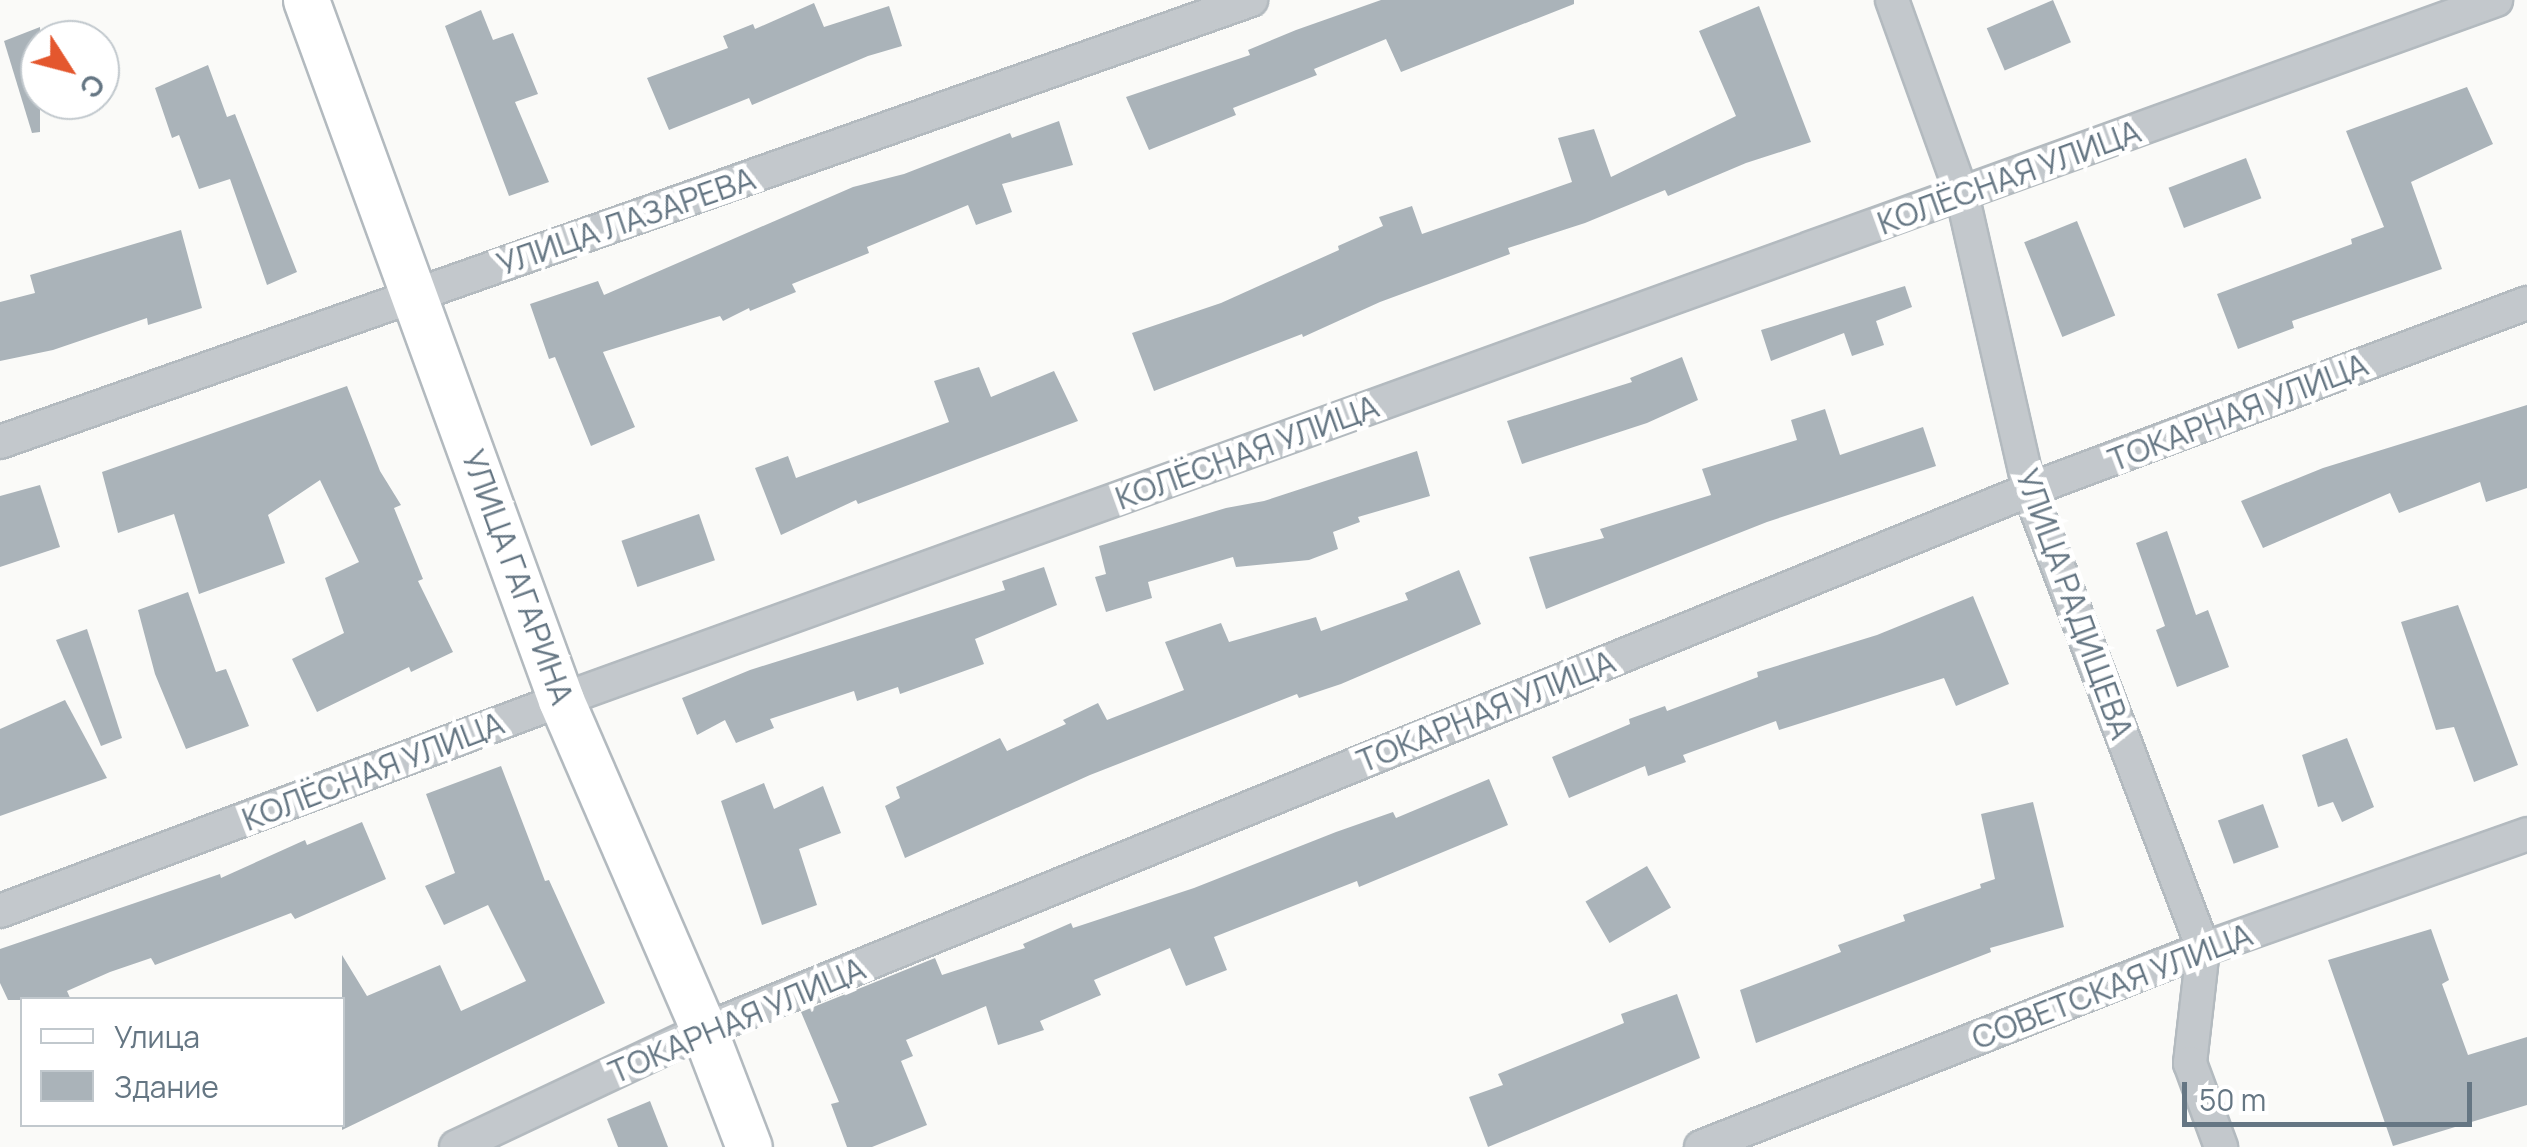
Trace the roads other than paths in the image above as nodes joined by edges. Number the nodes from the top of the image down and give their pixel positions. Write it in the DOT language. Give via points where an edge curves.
graph roads {
  1 [pos="306,0"];
  2 [pos="1251,0"];
  3 [pos="1892,0"];
  4 [pos="2496,0"];
  5 [pos="1962,194"];
  6 [pos="416,295"];
  7 [pos="2527,304"];
  8 [pos="0,442"];
  9 [pos="2029,490"];
  10 [pos="561,700"];
  11 [pos="2527,834"];
  12 [pos="0,911"];
  13 [pos="2202,948"];
  14 [pos="704,1030"];
  15 [pos="456,1147"];
  16 [pos="749,1147"];
  17 [pos="1700,1147"];
  18 [pos="2221,1147"];
  1 -- 6 [label="street, УЛИЦА ГАГАРИНА"];
  2 -- 6 [label="street, УЛИЦА ЛАЗАРЕВА"];
  3 -- 5 [label="street, УЛИЦА РАДИЩЕВА"];
  4 -- 5 [label="street, КОЛЁСНАЯ УЛИЦА"];
  5 -- 9 [label="street, УЛИЦА РАДИЩЕВА"];
  5 -- 10 [label="street, КОЛЁСНАЯ УЛИЦА"];
  6 -- 8 [label="street, УЛИЦА ЛАЗАРЕВА"];
  6 -- 10 [label="street, УЛИЦА ГАГАРИНА"];
  7 -- 9 [label="street, ТОКАРНАЯ УЛИЦА"];
  9 -- 13 [label="street, УЛИЦА РАДИЩЕВА"];
  9 -- 14 [label="street, ТОКАРНАЯ УЛИЦА"];
  10 -- 12 [label="street, КОЛЁСНАЯ УЛИЦА"];
  10 -- 14 [label="street, УЛИЦА ГАГАРИНА"];
  11 -- 13 [label="street, СОВЕТСКАЯ УЛИЦА"];
  13 -- 17 [label="street, СОВЕТСКАЯ УЛИЦА"];
  13 -- 18 [label="street, УЛИЦА РАДИЩЕВА" via="2190,1063"];
  14 -- 15 [label="street, ТОКАРНАЯ УЛИЦА"];
  14 -- 16 [label="street, УЛИЦА ГАГАРИНА"];
}
